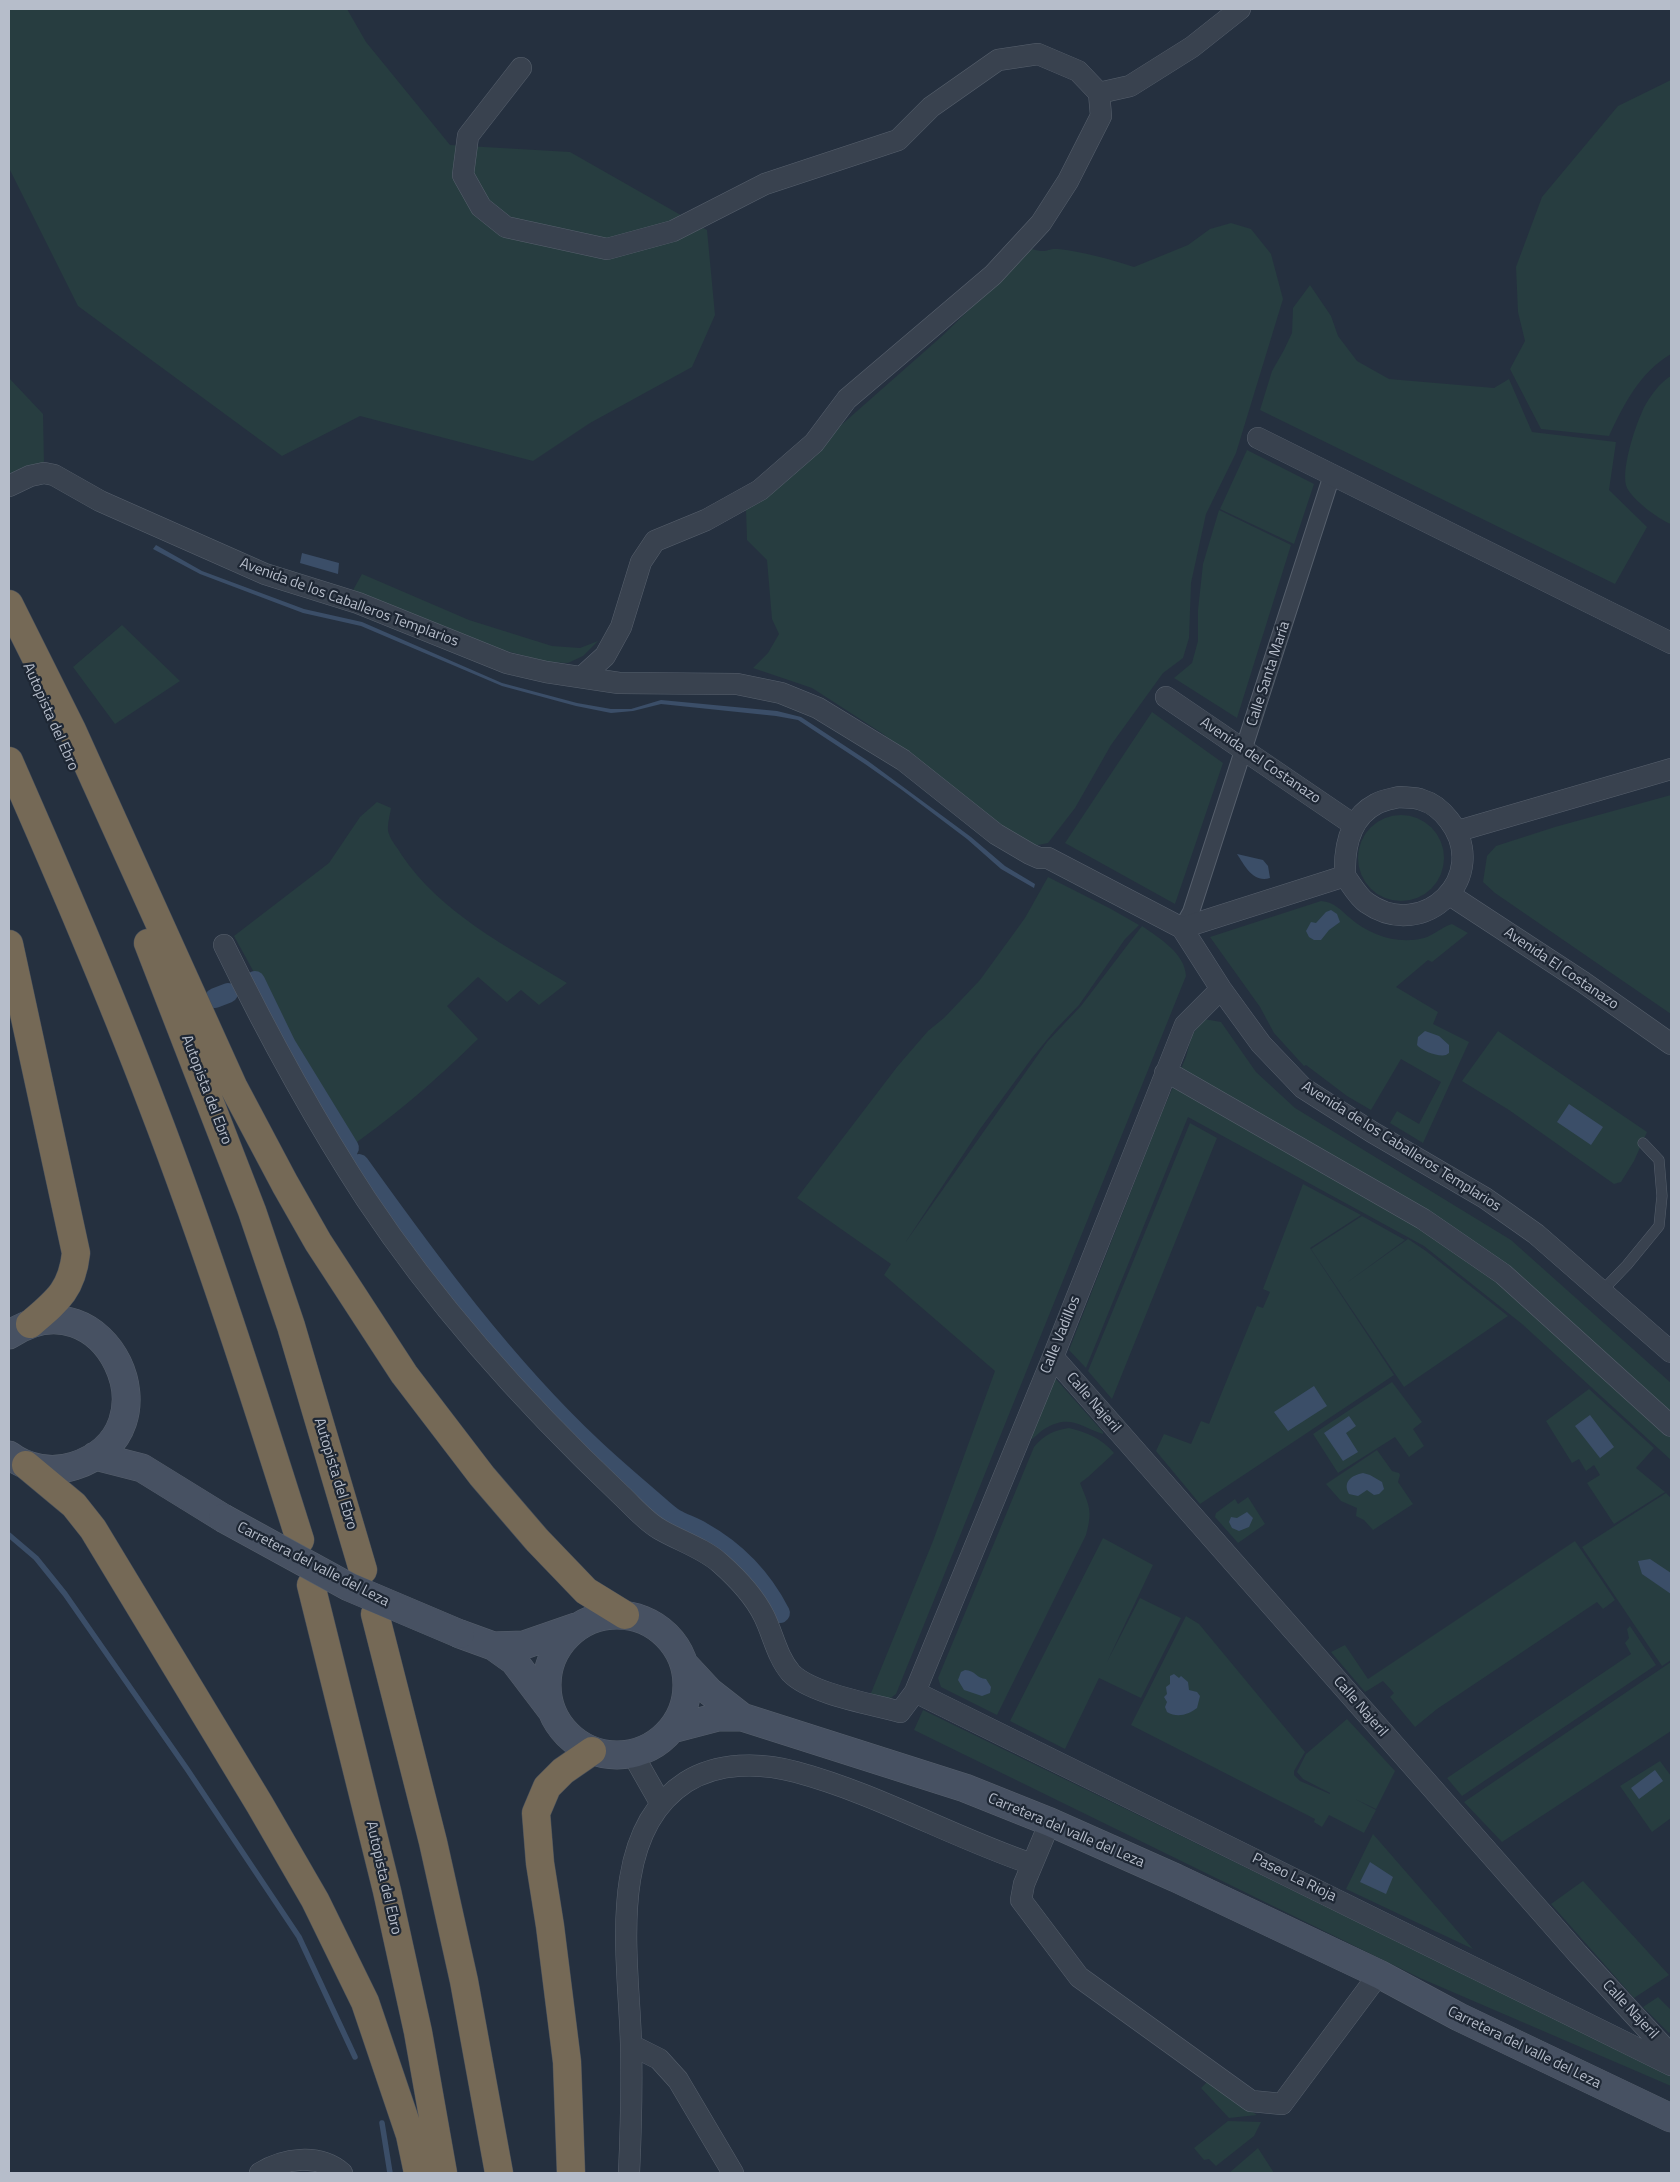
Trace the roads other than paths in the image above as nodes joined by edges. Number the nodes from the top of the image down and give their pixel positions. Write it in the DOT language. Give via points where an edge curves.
graph roads {
  1 [pos="1240,9"];
  2 [pos="521,68"];
  3 [pos="1099,93"];
  4 [pos="1258,438"];
  5 [pos="1332,475"];
  6 [pos="12,485"];
  7 [pos="9,604"];
  8 [pos="9,626"];
  9 [pos="1671,643"];
  10 [pos="583,676"];
  11 [pos="1166,697"];
  12 [pos="1244,750"];
  13 [pos="9,761"];
  14 [pos="1671,769"];
  15 [pos="1354,826"];
  16 [pos="1458,832"];
  17 [pos="1345,876"];
  18 [pos="1450,895"];
  19 [pos="1182,928"];
  20 [pos="9,944"];
  21 [pos="224,945"];
  22 [pos="1221,988"];
  23 [pos="1671,1044"];
  24 [pos="1165,1073"];
  25 [pos="1643,1142"];
  26 [pos="1602,1291"];
  27 [pos="20,1329"];
  28 [pos="1671,1352"];
  29 [pos="1052,1357"];
  30 [pos="1671,1426"];
  31 [pos="118,1429"];
  32 [pos="95,1456"];
  33 [pos="17,1460"];
  34 [pos="142,1468"];
  35 [pos="300,1540"];
  36 [pos="363,1570"];
  37 [pos="312,1585"];
  38 [pos="375,1614"];
  39 [pos="625,1615"];
  40 [pos="579,1626"];
  41 [pos="493,1646"];
  42 [pos="684,1664"];
  43 [pos="916,1692"];
  44 [pos="552,1711"];
  45 [pos="742,1717"];
  46 [pos="672,1729"];
  47 [pos="592,1751"];
  48 [pos="632,1753"];
  49 [pos="661,1804"];
  50 [pos="1050,1822"];
  51 [pos="1032,1864"];
  52 [pos="1378,1974"];
  53 [pos="631,2045"];
  54 [pos="1671,2055"];
  55 [pos="1671,2065"];
  56 [pos="1671,2098"];
  57 [pos="1671,2118"];
  58 [pos="260,2173"];
  59 [pos="342,2173"];
  60 [pos="418,2173"];
  61 [pos="443,2173"];
  62 [pos="499,2173"];
  63 [pos="571,2173"];
  64 [pos="629,2173"];
  65 [pos="733,2173"];
  1 -- 3 [label="street" via="1192,47 1130,86"];
  2 -- 3 [label="street" via="468,136 463,175 481,207 506,227 607,249 673,231 765,184 898,140 931,107 998,60 1038,54 1078,71"];
  3 -- 10 [label="street" via="1101,116 1068,181 1041,223 993,275 847,399 814,443 760,490 706,520 655,541 641,562 621,627 605,656"];
  4 -- 5 [label="street"];
  5 -- 9 [label="street"];
  5 -- 12 [label="street, Calle Santa María"];
  6 -- 10 [label="street, Avenida de los Caballeros Templarios" via="30,476 54,475 100,501 265,574 358,603 507,663"];
  7 -- 39 [label="highway" via="72,730 233,1086 318,1242 404,1374 482,1476 586,1591"];
  8 -- 36 [label="highway, Autopista del Ebro" via="121,876 231,1156 291,1326"];
  10 -- 19 [label="street, Avenida de los Caballeros Templarios" via="619,683 737,684 781,693 818,708 903,760 996,834 1030,854 1048,858"];
  11 -- 12 [label="street, Avenida del Costanazo"];
  12 -- 15 [label="street, Avenida del Costanazo"];
  12 -- 19 [label="street, Calle Santa María" via="1192,912"];
  13 -- 35 [label="highway" via="101,974 153,1106 243,1360"];
  14 -- 16 [label="street"];
  15 -- 16 [label="street" via="1358,818 1376,804 1399,797 1422,800 1442,811"];
  15 -- 17 [label="street" via="1347,840"];
  16 -- 18 [label="street" via="1463,851 1461,873"];
  17 -- 18 [label="street" via="1365,902 1387,914 1409,916 1431,910"];
  17 -- 19 [label="street"];
  18 -- 23 [label="street, Avenida El Costanazo"];
  19 -- 22 [label="street, Avenida de los Caballeros Templarios"];
  20 -- 27 [label="highway" via="76,1253 68,1286 58,1301"];
  21 -- 43 [label="street, Calle Vadillos" via="300,1092 367,1200 429,1285 512,1384 658,1529 717,1560 738,1580 764,1615 781,1656 792,1673 819,1690 900,1712"];
  22 -- 24 [label="street, Calle Vadillos" via="1185,1025"];
  22 -- 26 [label="street, Avenida de los Caballeros Templarios" via="1261,1044 1303,1088 1485,1198 1536,1234"];
  24 -- 29 [label="street, Calle Vadillos"];
  24 -- 30 [label="street" via="1423,1219 1503,1274"];
  25 -- 26 [label="lane" via="1659,1160 1662,1196 1659,1226"];
  26 -- 28 [label="street, Avenida de los Caballeros Templarios"];
  27 -- 31 [label="main road" via="60,1321 74,1324 88,1330 110,1349 119,1362 126,1391 126,1406"];
  29 -- 43 [label="street, Calle Vadillos"];
  29 -- 54 [label="street, Calle Najeril" via="1578,1954"];
  31 -- 32 [label="main road"];
  31 -- 34 [label="main road"];
  32 -- 33 [label="main road" via="68,1468 54,1470"];
  32 -- 34 [label="main road"];
  33 -- 60 [label="highway" via="74,1505 92,1529 315,1900 365,2002 410,2135"];
  34 -- 41 [label="main road, Carretera del valle del Leza, bridge" via="223,1518 349,1587"];
  37 -- 61 [label="highway, Autopista del Ebro" via="387,1890 418,2032"];
  38 -- 62 [label="highway" via="433,1842 464,1981"];
  39 -- 40 [label="main road" via="601,1616"];
  39 -- 42 [label="main road" via="641,1618 656,1626 678,1649"];
  40 -- 41 [label="main road" via="524,1645"];
  40 -- 44 [label="main road" via="554,1654 547,1692"];
  41 -- 44 [label="main road" via="514,1661"];
  42 -- 45 [label="main road" via="710,1692"];
  42 -- 46 [label="main road" via="686,1698"];
  43 -- 55 [label="street, Paseo La Rioja"];
  44 -- 47 [label="main road" via="562,1728"];
  45 -- 46 [label="main road" via="718,1717"];
  45 -- 50 [label="main road, Carretera del valle del Leza" via="965,1788"];
  46 -- 48 [label="main road" via="647,1748"];
  47 -- 48 [label="main road" via="612,1755"];
  47 -- 63 [label="highway" via="563,1770 547,1787 536,1814 567,2062"];
  48 -- 49 [label="street"];
  49 -- 51 [label="street" via="674,1790 701,1773 727,1766 772,1767 838,1785"];
  49 -- 53 [label="street" via="651,1815 637,1844 627,1898"];
  50 -- 51 [label="street"];
  50 -- 52 [label="main road, Carretera del valle del Leza"];
  51 -- 52 [label="street" via="1021,1900 1079,1977 1251,2101 1282,2104"];
  52 -- 56 [label="main road, Carretera del valle del Leza" via="1465,2007"];
  52 -- 57 [label="main road, Carretera del valle del Leza" via="1459,2017"];
  53 -- 64 [label="street"];
  53 -- 65 [label="street" via="659,2059 678,2080"];
  58 -- 59 [label="street" via="279,2162 302,2159 334,2166"];
}
